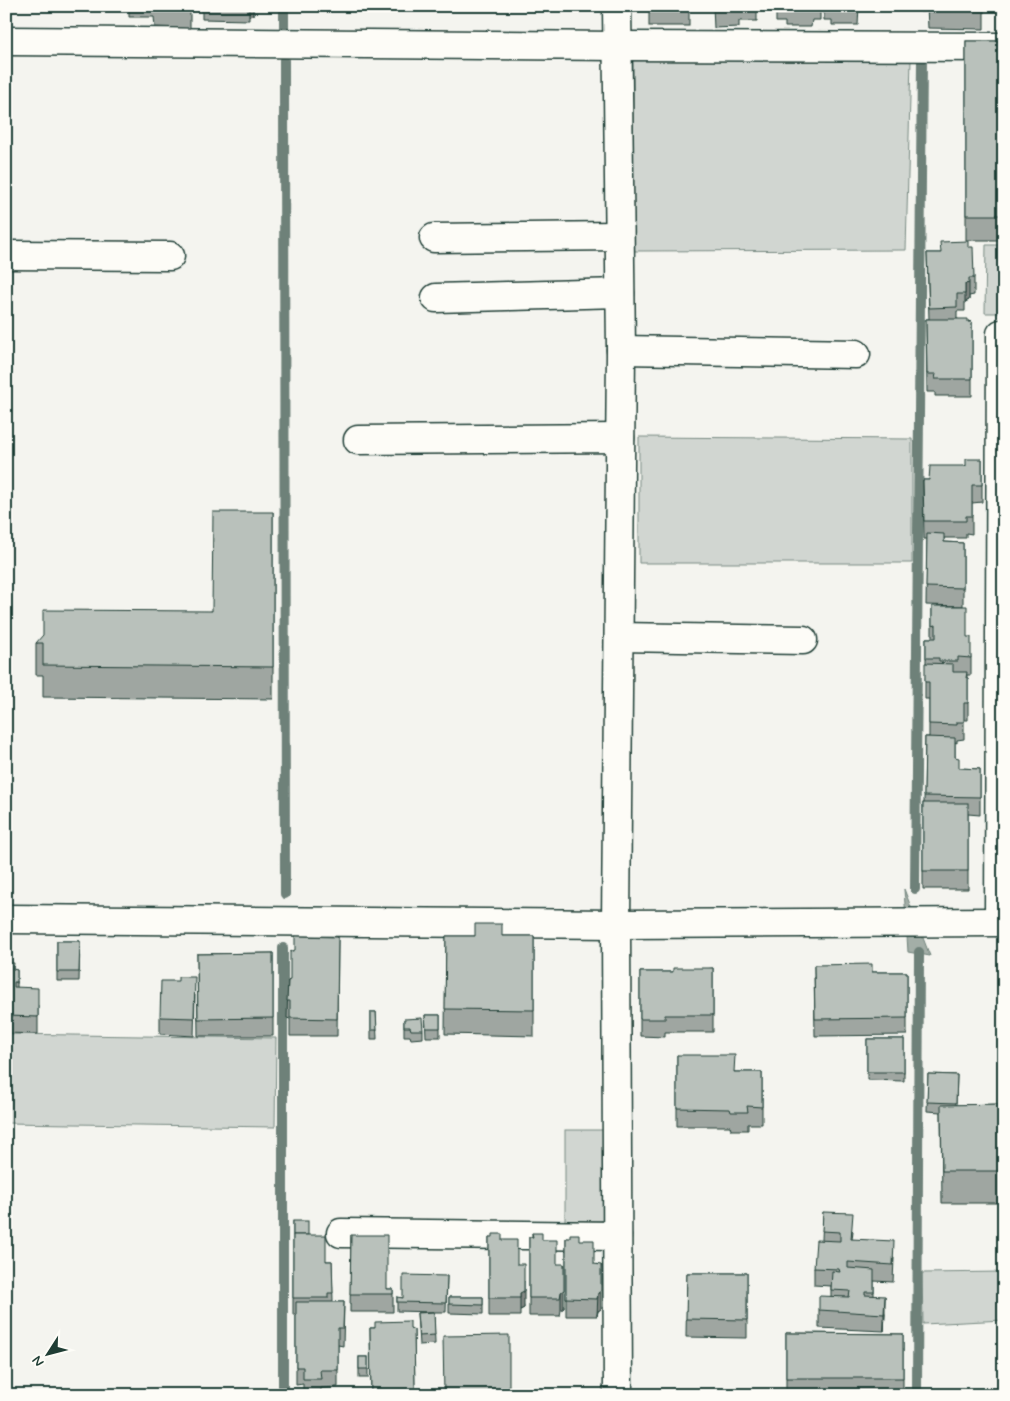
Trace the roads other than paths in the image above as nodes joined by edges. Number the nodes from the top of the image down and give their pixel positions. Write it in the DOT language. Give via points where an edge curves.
graph roads {
  1 [pos="617,6"];
  2 [pos="6,41"];
  3 [pos="617,46"];
  4 [pos="1004,47"];
  5 [pos="619,236"];
  6 [pos="434,238"];
  7 [pos="6,255"];
  8 [pos="170,256"];
  9 [pos="620,292"];
  10 [pos="436,298"];
  11 [pos="1004,334"];
  12 [pos="621,350"];
  13 [pos="856,354"];
  14 [pos="620,438"];
  15 [pos="358,440"];
  16 [pos="1002,492"];
  17 [pos="619,637"];
  18 [pos="803,640"];
  19 [pos="1002,757"];
  20 [pos="6,919"];
  21 [pos="1001,922"];
  22 [pos="616,924"];
  23 [pos="341,1233"];
  24 [pos="617,1236"];
  25 [pos="618,1395"];
  1 -- 3 [label="street"];
  2 -- 3 [label="street"];
  3 -- 4 [label="street"];
  3 -- 5 [label="street"];
  5 -- 6 [label="street"];
  5 -- 9 [label="street"];
  7 -- 8 [label="street"];
  9 -- 10 [label="street"];
  9 -- 12 [label="street"];
  11 -- 16 [label="street" via="1001,334"];
  12 -- 13 [label="street"];
  12 -- 14 [label="street"];
  14 -- 15 [label="street"];
  14 -- 17 [label="street"];
  16 -- 19 [label="street"];
  17 -- 18 [label="street"];
  17 -- 22 [label="street"];
  19 -- 21 [label="street"];
  20 -- 22 [label="street"];
  21 -- 22 [label="street"];
  22 -- 24 [label="street"];
  23 -- 24 [label="street"];
  24 -- 25 [label="street"];
}
